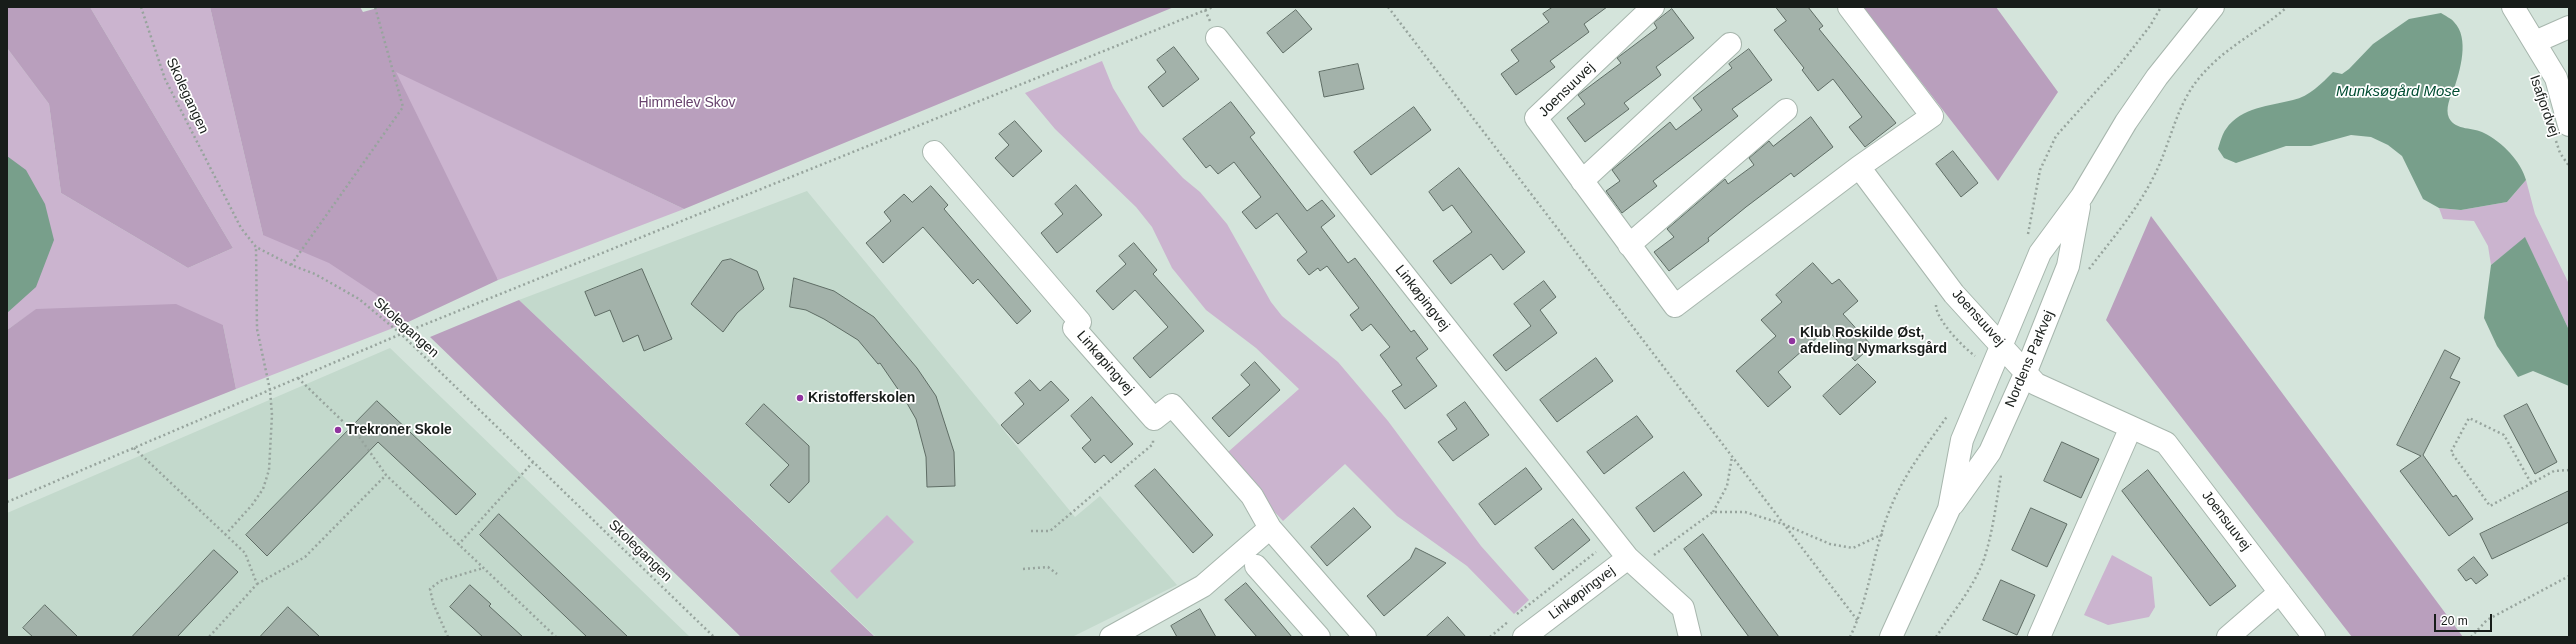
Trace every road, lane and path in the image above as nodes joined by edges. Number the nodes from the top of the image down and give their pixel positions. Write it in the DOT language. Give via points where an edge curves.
graph roads {
  1 [pos="141,7"];
  2 [pos="375,7"];
  3 [pos="1213,7"];
  4 [pos="1388,7"];
  5 [pos="1653,7"];
  6 [pos="1849,7"];
  7 [pos="2213,7"];
  8 [pos="2287,7"];
  9 [pos="2513,7"];
  10 [pos="2569,27"];
  11 [pos="1216,38"];
  12 [pos="2535,42"];
  13 [pos="1730,44"];
  14 [pos="1786,110"];
  15 [pos="2562,132"];
  16 [pos="934,152"];
  17 [pos="2569,166"];
  18 [pos="1859,167"];
  19 [pos="1582,181"];
  20 [pos="2082,196"];
  21 [pos="1629,245"];
  22 [pos="256,247"];
  23 [pos="291,265"];
  24 [pos="2087,272"];
  25 [pos="401,334"];
  26 [pos="2002,343"];
  27 [pos="2025,374"];
  28 [pos="298,378"];
  29 [pos="270,390"];
  30 [pos="1154,420"];
  31 [pos="2131,427"];
  32 [pos="134,448"];
  33 [pos="1732,457"];
  34 [pos="533,462"];
  35 [pos="2002,468"];
  36 [pos="2569,470"];
  37 [pos="386,475"];
  38 [pos="2531,483"];
  39 [pos="7,502"];
  40 [pos="1949,509"];
  41 [pos="1713,512"];
  42 [pos="1783,524"];
  43 [pos="1270,528"];
  44 [pos="1031,531"];
  45 [pos="1883,534"];
  46 [pos="225,535"];
  47 [pos="1613,539"];
  48 [pos="458,545"];
  49 [pos="1628,558"];
  50 [pos="1256,566"];
  51 [pos="482,568"];
  52 [pos="1023,569"];
  53 [pos="1057,574"];
  54 [pos="2569,576"];
  55 [pos="257,584"];
  56 [pos="2280,592"];
  57 [pos="1858,621"];
  58 [pos="1140,630"];
  59 [pos="1534,634"];
  60 [pos="209,637"];
  61 [pos="448,637"];
  62 [pos="556,637"];
  63 [pos="714,637"];
  64 [pos="1111,637"];
  65 [pos="1319,637"];
  66 [pos="1365,637"];
  67 [pos="1490,637"];
  68 [pos="1690,637"];
  69 [pos="1891,637"];
  70 [pos="1936,637"];
  71 [pos="2039,637"];
  72 [pos="2228,637"];
  73 [pos="2314,637"];
  74 [pos="2471,637"];
  1 -- 22 [label="path, Skolegangen" via="165,79 241,228"];
  2 -- 23 [label="path" via="403,107"];
  3 -- 25 [label="path"];
  4 -- 33 [label="path"];
  5 -- 19 [label="street, Joensuuvej" via="1536,118"];
  6 -- 18 [label="street, Joensuuvej" via="1932,116"];
  7 -- 20 [label="street, Nordens Parkvej" via="2130,115"];
  8 -- 24 [label="path" via="2229,47 2199,78 2180,110 2156,173 2135,210"];
  9 -- 12 [label="street, Isafjordvej"];
  10 -- 12 [label="street"];
  11 -- 47 [label="street, Linkøpingvej"];
  12 -- 15 [label="street, Isafjordvej" via="2556,78"];
  13 -- 19 [label="street"];
  14 -- 21 [label="street"];
  15 -- 17 [label="path, Isafjordvej" via="2560,153"];
  16 -- 30 [label="street, Linkøpingvej" via="1080,322 1074,328"];
  18 -- 21 [label="street, Joensuuvej" via="1675,306"];
  18 -- 26 [label="street, Joensuuvej" via="1954,294"];
  19 -- 21 [label="street, Joensuuvej"];
  20 -- 26 [label="street, Nordens Parkvej" via="2040,254"];
  20 -- 27 [label="street, Nordens Parkvej" via="2068,266"];
  22 -- 23 [label="path, Skolegangen"];
  22 -- 29 [label="path" via="257,329"];
  23 -- 25 [label="path, Skolegangen" via="315,274 359,299"];
  25 -- 28 [label="path"];
  25 -- 34 [label="path, Skolegangen"];
  26 -- 27 [label="street, Joensuuvej"];
  26 -- 40 [label="street, Nordens Parkvej" via="1962,440"];
  27 -- 31 [label="street, Joensuuvej" via="2036,384"];
  27 -- 40 [label="street, Nordens Parkvej" via="1990,452"];
  28 -- 29 [label="path"];
  28 -- 37 [label="path" via="360,438"];
  29 -- 32 [label="path"];
  29 -- 46 [label="path" via="270,470 256,500"];
  30 -- 43 [label="street" via="1172,405 1252,496"];
  30 -- 44 [label="path" via="1153,444 1050,531"];
  31 -- 56 [label="street, Joensuuvej" via="2166,443"];
  31 -- 71 [label="street"];
  32 -- 39 [label="path"];
  32 -- 46 [label="path"];
  33 -- 41 [label="path" via="1727,486"];
  33 -- 42 [label="path"];
  34 -- 48 [label="path"];
  34 -- 63 [label="path, Skolegangen"];
  35 -- 70 [label="path" via="1984,559 1966,594"];
  36 -- 38 [label="path" via="2554,471"];
  37 -- 48 [label="path"];
  37 -- 55 [label="path" via="305,557"];
  38 -- 38 [label="path" via="2490,506 2451,452 2469,418 2504,435"];
  40 -- 69 [label="street, Nordens Parkvej" via="1914,592"];
  41 -- 42 [label="path" via="1745,512"];
  41 -- 49 [label="path" via="1652,556"];
  42 -- 45 [label="path" via="1830,544 1853,548"];
  42 -- 57 [label="path"];
  43 -- 58 [label="street" via="1203,586"];
  43 -- 66 [label="street"];
  46 -- 55 [label="path" via="245,554"];
  47 -- 49 [label="street, Linkøpingvej"];
  47 -- 67 [label="path" via="1547,588"];
  48 -- 51 [label="path"];
  49 -- 59 [label="street, Linkøpingvej"];
  49 -- 68 [label="street, Linkøpingvej" via="1683,608"];
  50 -- 65 [label="street"];
  51 -- 61 [label="path" via="440,581 430,589 433,603"];
  51 -- 62 [label="path"];
  52 -- 53 [label="path" via="1048,567"];
  54 -- 74 [label="path" via="2487,620"];
  55 -- 60 [label="path"];
  56 -- 72 [label="street"];
  56 -- 73 [label="street, Joensuuvej"];
  58 -- 64 [label="street"];
}
